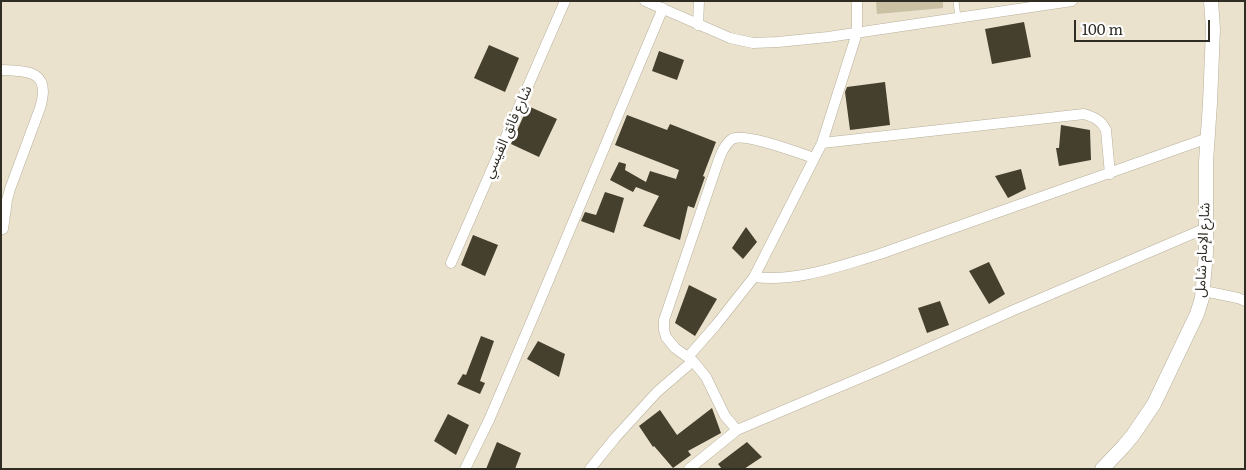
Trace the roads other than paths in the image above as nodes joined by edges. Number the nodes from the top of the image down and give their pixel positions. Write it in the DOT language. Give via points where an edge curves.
graph roads {
  1 [pos="565,1"];
  2 [pos="645,1"];
  3 [pos="699,1"];
  4 [pos="857,1"];
  5 [pos="956,1"];
  6 [pos="1072,1"];
  7 [pos="1211,1"];
  8 [pos="1049,3"];
  9 [pos="663,8"];
  10 [pos="958,18"];
  11 [pos="698,25"];
  12 [pos="856,33"];
  13 [pos="1,70"];
  14 [pos="1208,138"];
  15 [pos="822,143"];
  16 [pos="814,158"];
  17 [pos="1110,174"];
  18 [pos="1206,228"];
  19 [pos="3,229"];
  20 [pos="451,263"];
  21 [pos="754,277"];
  22 [pos="1204,291"];
  23 [pos="1245,301"];
  24 [pos="690,359"];
  25 [pos="738,430"];
  26 [pos="465,469"];
  27 [pos="590,469"];
  28 [pos="689,469"];
  29 [pos="1102,469"];
  1 -- 20 [label="street, شارع فائق القيسي"];
  2 -- 9 [label="street"];
  3 -- 11 [label="street"];
  4 -- 12 [label="street"];
  5 -- 10 [label="lane"];
  6 -- 8 [label="street"];
  7 -- 14 [label="street, شارع الإمام شامل" via="1213,35"];
  8 -- 10 [label="street"];
  9 -- 11 [label="street"];
  9 -- 26 [label="street" via="489,420"];
  10 -- 12 [label="street"];
  11 -- 12 [label="street" via="753,43"];
  12 -- 15 [label="street"];
  13 -- 19 [label="street" via="35,75 44,89 44,97 10,189"];
  14 -- 17 [label="street"];
  14 -- 18 [label="street, شارع الإمام شامل"];
  15 -- 16 [label="street"];
  15 -- 17 [label="street" via="1084,114 1099,119 1104,125"];
  16 -- 21 [label="street"];
  16 -- 24 [label="street" via="744,137 736,137 723,149 664,320 666,337 674,348"];
  17 -- 21 [label="street" via="833,268 788,278"];
  18 -- 22 [label="street, شارع الإمام شامل"];
  18 -- 25 [label="street"];
  21 -- 24 [label="street"];
  22 -- 23 [label="street"];
  22 -- 29 [label="street, شارع الإمام شامل" via="1200,308 1154,404 1124,447"];
  24 -- 25 [label="street" via="706,377 725,416"];
  24 -- 27 [label="street" via="651,398"];
  25 -- 28 [label="street"];
}
